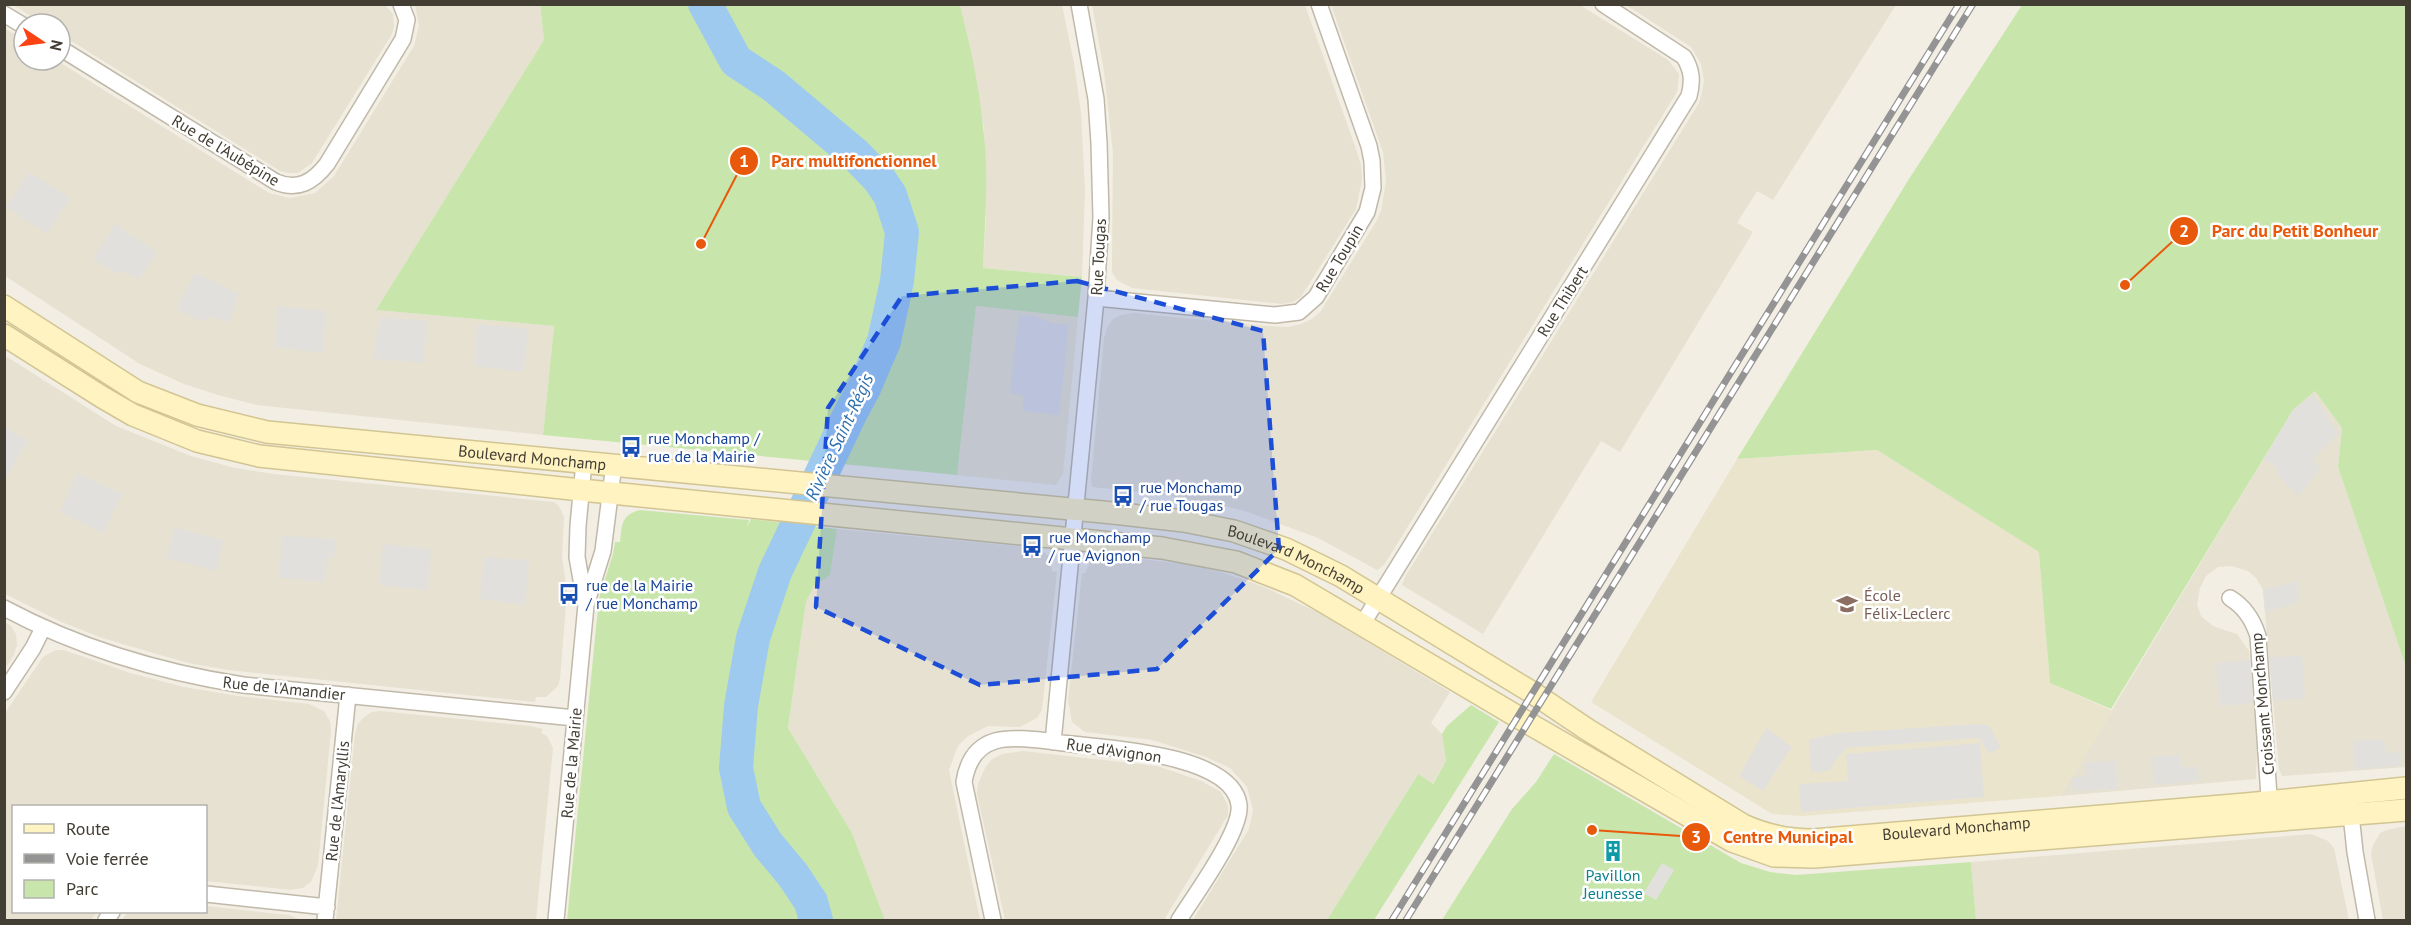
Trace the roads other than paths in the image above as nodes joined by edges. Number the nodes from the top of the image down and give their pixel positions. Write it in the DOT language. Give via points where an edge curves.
graph roads {
  1 [pos="401,4"];
  2 [pos="1078,4"];
  3 [pos="1318,4"];
  4 [pos="1603,4"];
  5 [pos="72,55"];
  6 [pos="1096,298"];
  7 [pos="4,306"];
  8 [pos="4,335"];
  9 [pos="584,462"];
  10 [pos="614,464"];
  11 [pos="581,490"];
  12 [pos="611,493"];
  13 [pos="1075,509"];
  14 [pos="1072,538"];
  15 [pos="1378,598"];
  16 [pos="2230,598"];
  17 [pos="586,605"];
  18 [pos="4,608"];
  19 [pos="1363,623"];
  20 [pos="43,628"];
  21 [pos="4,692"];
  22 [pos="348,695"];
  23 [pos="575,718"];
  24 [pos="1053,742"];
  25 [pos="2406,788"];
  26 [pos="2350,804"];
  27 [pos="2406,810"];
  28 [pos="2270,811"];
  29 [pos="207,894"];
  30 [pos="326,914"];
  31 [pos="556,921"];
  32 [pos="993,921"];
  33 [pos="1179,921"];
  34 [pos="2367,921"];
  1 -- 5 [label="street, Rue de l'Aubépine" via="407,29 397,51 327,164 314,179 299,185 276,182"];
  2 -- 6 [label="street, Rue Tougas" via="1100,143"];
  3 -- 6 [label="street, Rue Toupin" via="1368,146 1373,188 1367,212 1316,297 1299,312 1275,315"];
  4 -- 15 [label="street, Rue Thibert" via="1684,57 1692,75 1689,96"];
  6 -- 13 [label="street, Rue Tougas"];
  7 -- 9 [label="street, Boulevard Monchamp" via="138,392 214,420 267,432"];
  8 -- 11 [label="street, Boulevard Monchamp" via="129,412 177,434 219,447 278,459"];
  9 -- 10 [label="street, Boulevard Monchamp"];
  9 -- 11 [label="street, Rue de la Mairie"];
  10 -- 12 [label="street, Rue de la Mairie"];
  10 -- 13 [label="street, Boulevard Monchamp"];
  11 -- 12 [label="street, Boulevard Monchamp"];
  11 -- 17 [label="street, Rue de la Mairie" via="578,557"];
  12 -- 14 [label="street, Boulevard Monchamp"];
  12 -- 17 [label="street, Rue de la Mairie" via="603,552"];
  13 -- 14 [label="street, Rue d'Avignon"];
  13 -- 15 [label="street, Boulevard Monchamp" via="1184,521 1234,531 1286,549"];
  14 -- 19 [label="street, Boulevard Monchamp" via="1182,551 1236,562 1295,585"];
  14 -- 24 [label="street, Rue d'Avignon"];
  15 -- 19 [label="street, Rue Thibert"];
  15 -- 28 [label="street, Boulevard Monchamp" via="1743,825 1767,834 1813,840"];
  16 -- 28 [label="street, Croissant Monchamp" via="2245,610 2258,636"];
  17 -- 23 [label="street, Rue de la Mairie"];
  18 -- 20 [label="street, Rue de l'Amandier"];
  19 -- 28 [label="street, Boulevard Monchamp" via="1715,831 1774,856 1814,857"];
  20 -- 21 [label="street"];
  20 -- 22 [label="street, Rue de l'Amandier" via="112,654 184,674 243,685"];
  22 -- 23 [label="street, Rue de l'Amandier"];
  22 -- 30 [label="street, Rue de l'Amaryllis"];
  23 -- 31 [label="street, Rue de la Mairie"];
  24 -- 32 [label="street, Rue d'Avignon" via="995,741 974,754 966,770 965,794"];
  24 -- 33 [label="street, Rue d'Avignon" via="1133,750 1178,760 1213,774 1234,791 1239,804 1235,828"];
  25 -- 26 [label="street, Boulevard Monchamp"];
  26 -- 27 [label="street, Boulevard Monchamp"];
  26 -- 28 [label="street, Boulevard Monchamp"];
  26 -- 34 [label="street"];
  29 -- 30 [label="street, Rue de l'Amaryllis"];
}
